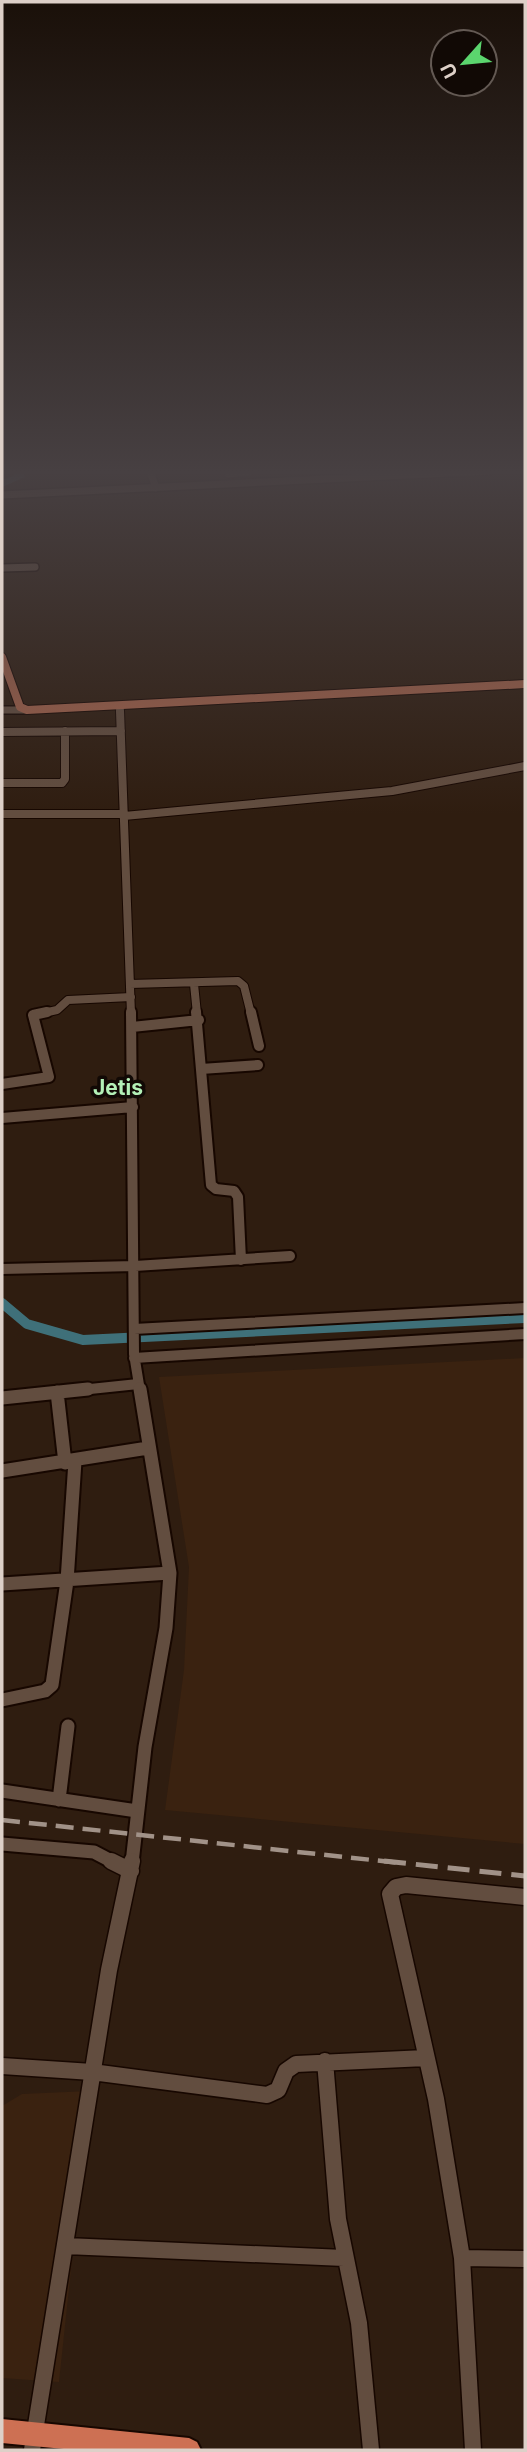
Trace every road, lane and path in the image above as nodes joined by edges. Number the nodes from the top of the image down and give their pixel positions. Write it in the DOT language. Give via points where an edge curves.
graph roads {
  1 [pos="2,656"];
  2 [pos="525,684"];
  3 [pos="120,707"];
  4 [pos="2,710"];
  5 [pos="24,710"];
  6 [pos="65,731"];
  7 [pos="121,731"];
  8 [pos="2,732"];
  9 [pos="525,766"];
  10 [pos="2,783"];
  11 [pos="2,814"];
  12 [pos="124,815"];
  13 [pos="130,984"];
  14 [pos="194,984"];
  15 [pos="131,997"];
  16 [pos="199,1020"];
  17 [pos="132,1027"];
  18 [pos="259,1046"];
  19 [pos="258,1065"];
  20 [pos="201,1069"];
  21 [pos="2,1084"];
  22 [pos="133,1107"];
  23 [pos="2,1118"];
  24 [pos="290,1256"];
  25 [pos="241,1260"];
  26 [pos="4,1266"];
  27 [pos="135,1266"];
  28 [pos="525,1308"];
  29 [pos="134,1330"];
  30 [pos="525,1334"];
  31 [pos="134,1356"];
  32 [pos="138,1384"];
  33 [pos="57,1392"];
  34 [pos="2,1398"];
  35 [pos="148,1448"];
  36 [pos="70,1462"];
  37 [pos="2,1471"];
  38 [pos="170,1573"];
  39 [pos="68,1581"];
  40 [pos="2,1584"];
  41 [pos="2,1700"];
  42 [pos="68,1726"];
  43 [pos="2,1791"];
  44 [pos="59,1800"];
  45 [pos="137,1811"];
  46 [pos="2,1844"];
  47 [pos="131,1871"];
  48 [pos="525,1897"];
  49 [pos="426,2058"];
  50 [pos="325,2061"];
  51 [pos="2,2066"];
  52 [pos="92,2072"];
  53 [pos="66,2246"];
  54 [pos="344,2258"];
  55 [pos="462,2258"];
  56 [pos="525,2259"];
  57 [pos="2,2431"];
  58 [pos="33,2442"];
  59 [pos="189,2450"];
  60 [pos="371,2450"];
  61 [pos="473,2450"];
  1 -- 5 [label="main road"];
  2 -- 3 [label="main road"];
  3 -- 5 [label="main road"];
  3 -- 7 [label="street"];
  4 -- 5 [label="street"];
  6 -- 7 [label="street"];
  6 -- 8 [label="street"];
  6 -- 10 [label="street" via="62,783"];
  7 -- 12 [label="street"];
  9 -- 12 [label="street" via="392,791"];
  11 -- 12 [label="street"];
  12 -- 13 [label="street"];
  13 -- 14 [label="street"];
  13 -- 15 [label="street"];
  14 -- 16 [label="street"];
  14 -- 18 [label="street" via="243,984"];
  15 -- 17 [label="street"];
  15 -- 21 [label="street" via="68,1000 57,1010 33,1016 49,1077"];
  16 -- 17 [label="street"];
  16 -- 20 [label="street"];
  17 -- 22 [label="street"];
  19 -- 20 [label="street"];
  20 -- 25 [label="street" via="211,1185 238,1196"];
  22 -- 23 [label="street"];
  22 -- 27 [label="street"];
  24 -- 25 [label="street"];
  25 -- 27 [label="street"];
  26 -- 27 [label="street"];
  27 -- 29 [label="street"];
  28 -- 29 [label="street"];
  29 -- 31 [label="street"];
  30 -- 31 [label="street"];
  31 -- 32 [label="street"];
  32 -- 33 [label="street"];
  32 -- 35 [label="street"];
  33 -- 34 [label="street"];
  33 -- 36 [label="street"];
  35 -- 36 [label="street"];
  35 -- 38 [label="street"];
  36 -- 37 [label="street"];
  36 -- 39 [label="street"];
  38 -- 39 [label="street"];
  38 -- 45 [label="street" via="165,1635"];
  39 -- 40 [label="street"];
  39 -- 41 [label="street" via="52,1685 45,1691"];
  42 -- 44 [label="street"];
  43 -- 44 [label="street"];
  44 -- 45 [label="street"];
  45 -- 47 [label="street"];
  46 -- 47 [label="street" via="94,1852"];
  47 -- 52 [label="street"];
  48 -- 49 [label="street" via="406,1885 390,1894"];
  49 -- 50 [label="street"];
  49 -- 55 [label="street"];
  50 -- 52 [label="street" via="290,2067 278,2090 267,2095"];
  50 -- 54 [label="street"];
  51 -- 52 [label="street"];
  52 -- 53 [label="street"];
  53 -- 54 [label="street"];
  53 -- 58 [label="street"];
  54 -- 60 [label="street" via="359,2323"];
  55 -- 56 [label="street"];
  55 -- 61 [label="street"];
  57 -- 58 [label="highway"];
  58 -- 59 [label="highway"];
}
